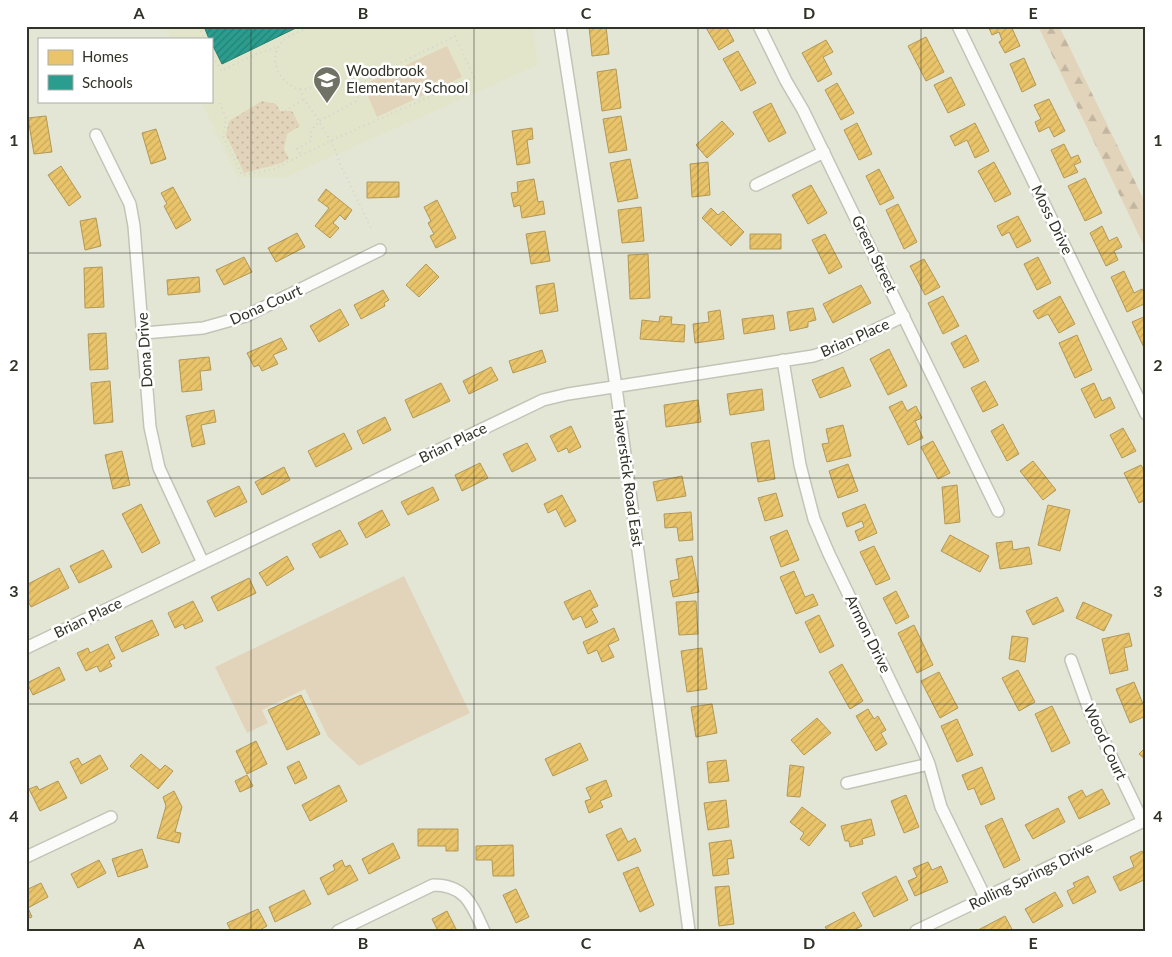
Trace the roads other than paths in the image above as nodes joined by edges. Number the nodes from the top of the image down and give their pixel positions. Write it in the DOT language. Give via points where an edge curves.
graph roads {
  1 [pos="560,26"];
  2 [pos="758,26"];
  3 [pos="958,26"];
  4 [pos="96,135"];
  5 [pos="824,152"];
  6 [pos="756,185"];
  7 [pos="380,250"];
  8 [pos="904,316"];
  9 [pos="144,333"];
  10 [pos="783,360"];
  11 [pos="616,387"];
  12 [pos="1146,414"];
  13 [pos="998,511"];
  14 [pos="203,562"];
  15 [pos="26,648"];
  16 [pos="1071,660"];
  17 [pos="929,764"];
  18 [pos="847,783"];
  19 [pos="111,817"];
  20 [pos="1144,821"];
  21 [pos="26,857"];
  22 [pos="985,897"];
  23 [pos="338,931"];
  24 [pos="484,931"];
  25 [pos="689,931"];
  26 [pos="916,931"];
  1 -- 11 [label="street, Haverstick Road East"];
  2 -- 5 [label="street, Green Street"];
  3 -- 12 [label="street, Moss Drive"];
  4 -- 9 [label="street, Dona Drive" via="130,204"];
  5 -- 6 [label="street"];
  5 -- 8 [label="street, Green Street"];
  7 -- 9 [label="street, Dona Court" via="239,318 203,328"];
  8 -- 10 [label="street, Brian Place" via="835,349"];
  8 -- 13 [label="street, Green Street"];
  9 -- 14 [label="street, Dona Drive" via="154,450 159,468"];
  10 -- 11 [label="street, Brian Place"];
  10 -- 17 [label="street, Armon Drive" via="800,465 814,519"];
  11 -- 14 [label="street, Brian Place" via="543,400"];
  11 -- 25 [label="street, Haverstick Road East"];
  14 -- 15 [label="street, Brian Place"];
  16 -- 20 [label="street, Wood Court" via="1089,710"];
  17 -- 18 [label="street"];
  17 -- 22 [label="street, Armon Drive" via="941,807"];
  19 -- 21 [label="street"];
  20 -- 22 [label="street, Rolling Springs Drive"];
  22 -- 26 [label="street, Rolling Springs Drive"];
  23 -- 24 [label="street" via="433,886 443,885 457,889 465,896"];
}
